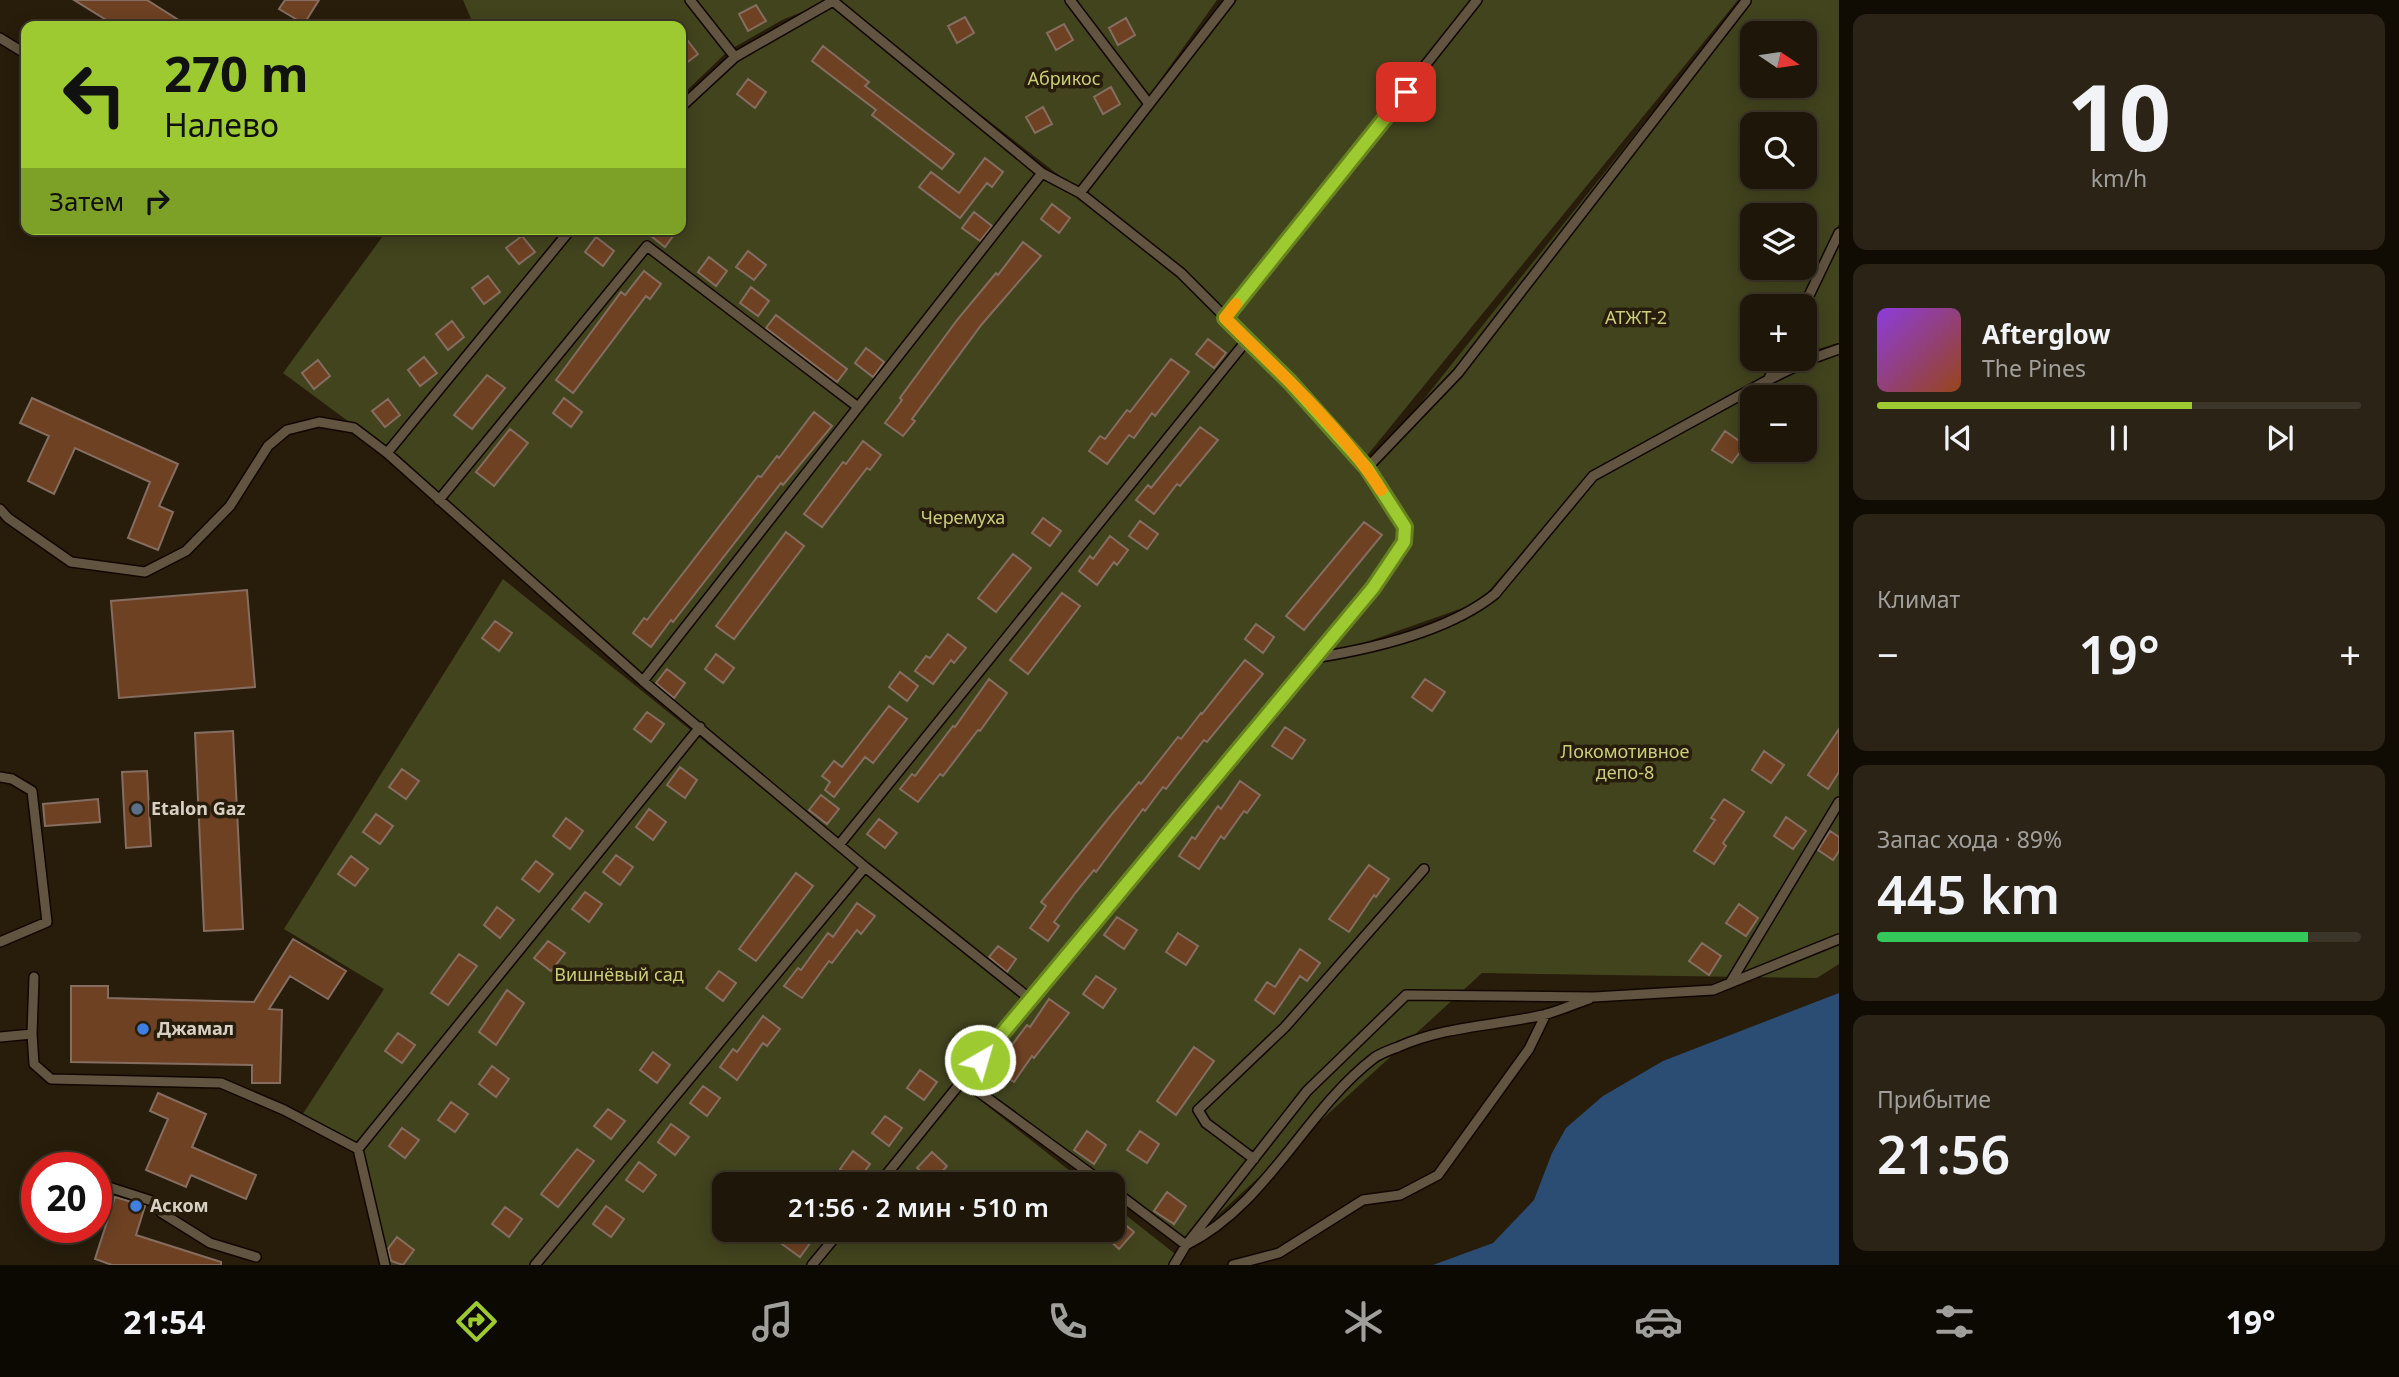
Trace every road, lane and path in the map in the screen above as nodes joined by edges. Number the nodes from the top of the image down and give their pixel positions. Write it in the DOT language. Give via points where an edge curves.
graph roads {
  1 [pos="690,0"];
  2 [pos="833,0"];
  3 [pos="1070,0"];
  4 [pos="1230,0"];
  5 [pos="1477,0"];
  6 [pos="1746,1"];
  7 [pos="0,38"];
  8 [pos="21,51"];
  9 [pos="735,57"];
  10 [pos="686,102"];
  11 [pos="1149,104"];
  12 [pos="1042,173"];
  13 [pos="1080,193"];
  14 [pos="1839,233"];
  15 [pos="566,235"];
  16 [pos="1810,294"];
  17 [pos="1225,318"];
  18 [pos="1247,340"];
  19 [pos="1839,349"];
  20 [pos="1773,371"];
  21 [pos="1768,380"];
  22 [pos="858,407"];
  23 [pos="387,453"];
  24 [pos="1367,468"];
  25 [pos="439,500"];
  26 [pos="0,509"];
  27 [pos="1314,658"];
  28 [pos="643,681"];
  29 [pos="700,727"];
  30 [pos="0,777"];
  31 [pos="1839,802"];
  32 [pos="839,845"];
  33 [pos="865,867"];
  34 [pos="1424,869"];
  35 [pos="1839,939"];
  36 [pos="0,942"];
  37 [pos="34,977"];
  38 [pos="1730,984"];
  39 [pos="1594,997"];
  40 [pos="1029,999"];
  41 [pos="1546,1014"];
  42 [pos="32,1034"];
  43 [pos="0,1037"];
  44 [pos="964,1081"];
  45 [pos="358,1149"];
  46 [pos="1254,1159"];
  47 [pos="889,1172"];
  48 [pos="1088,1172"];
  49 [pos="112,1188"];
  50 [pos="1125,1199"];
  51 [pos="831,1242"];
  52 [pos="1186,1245"];
  53 [pos="256,1258"];
  54 [pos="1175,1264"];
  55 [pos="386,1265"];
  56 [pos="535,1265"];
  57 [pos="812,1265"];
  58 [pos="1186,1265"];
  59 [pos="1233,1265"];
  1 -- 9 [label="lane"];
  2 -- 9 [label="lane"];
  2 -- 12 [label="lane"];
  3 -- 11 [label="lane"];
  4 -- 11 [label="lane"];
  5 -- 17 [label="lane"];
  6 -- 24 [label="lane" via="1458,373"];
  7 -- 8 [label="lane"];
  9 -- 10 [label="lane"];
  11 -- 13 [label="lane"];
  12 -- 13 [label="lane"];
  12 -- 22 [label="lane"];
  13 -- 17 [label="lane" via="1181,273"];
  14 -- 16 [label="lane"];
  15 -- 23 [label="lane"];
  17 -- 18 [label="lane"];
  18 -- 24 [label="lane"];
  18 -- 32 [label="lane"];
  19 -- 21 [label="lane"];
  20 -- 21 [label="lane"];
  21 -- 27 [label="lane" via="1593,476 1495,594 1479,607 1392,642"];
  22 -- 25 [label="lane" via="648,246"];
  22 -- 28 [label="lane"];
  23 -- 25 [label="lane"];
  23 -- 26 [label="lane" via="354,428 319,422 287,430 268,446 230,506 187,551 145,572 71,562"];
  24 -- 27 [label="lane" via="1405,527 1404,542 1373,588"];
  25 -- 28 [label="lane"];
  27 -- 40 [label="lane"];
  28 -- 29 [label="lane"];
  29 -- 32 [label="lane"];
  29 -- 45 [label="lane"];
  30 -- 36 [label="lane" via="32,791 47,922"];
  31 -- 38 [label="lane"];
  32 -- 33 [label="lane"];
  33 -- 40 [label="lane"];
  33 -- 56 [label="lane"];
  34 -- 46 [label="lane" via="1285,1027 1198,1110 1206,1123"];
  35 -- 38 [label="lane"];
  37 -- 42 [label="lane"];
  38 -- 39 [label="lane" via="1713,990"];
  39 -- 41 [label="lane"];
  39 -- 46 [label="lane" via="1406,995 1307,1091"];
  40 -- 44 [label="lane"];
  41 -- 52 [label="lane" via="1450,1029 1376,1056 1331,1097 1227,1220"];
  41 -- 59 [label="lane" via="1529,1049 1438,1175 1400,1195 1363,1200 1279,1253"];
  42 -- 43 [label="lane"];
  42 -- 45 [label="lane" via="34,1064 51,1079 221,1083"];
  44 -- 47 [label="lane"];
  44 -- 48 [label="lane"];
  45 -- 55 [label="lane"];
  46 -- 52 [label="lane"];
  49 -- 53 [label="lane" via="152,1201 162,1213 210,1243"];
  50 -- 52 [label="lane"];
  51 -- 57 [label="lane"];
  52 -- 54 [label="lane"];
  54 -- 58 [label="lane"];
}
